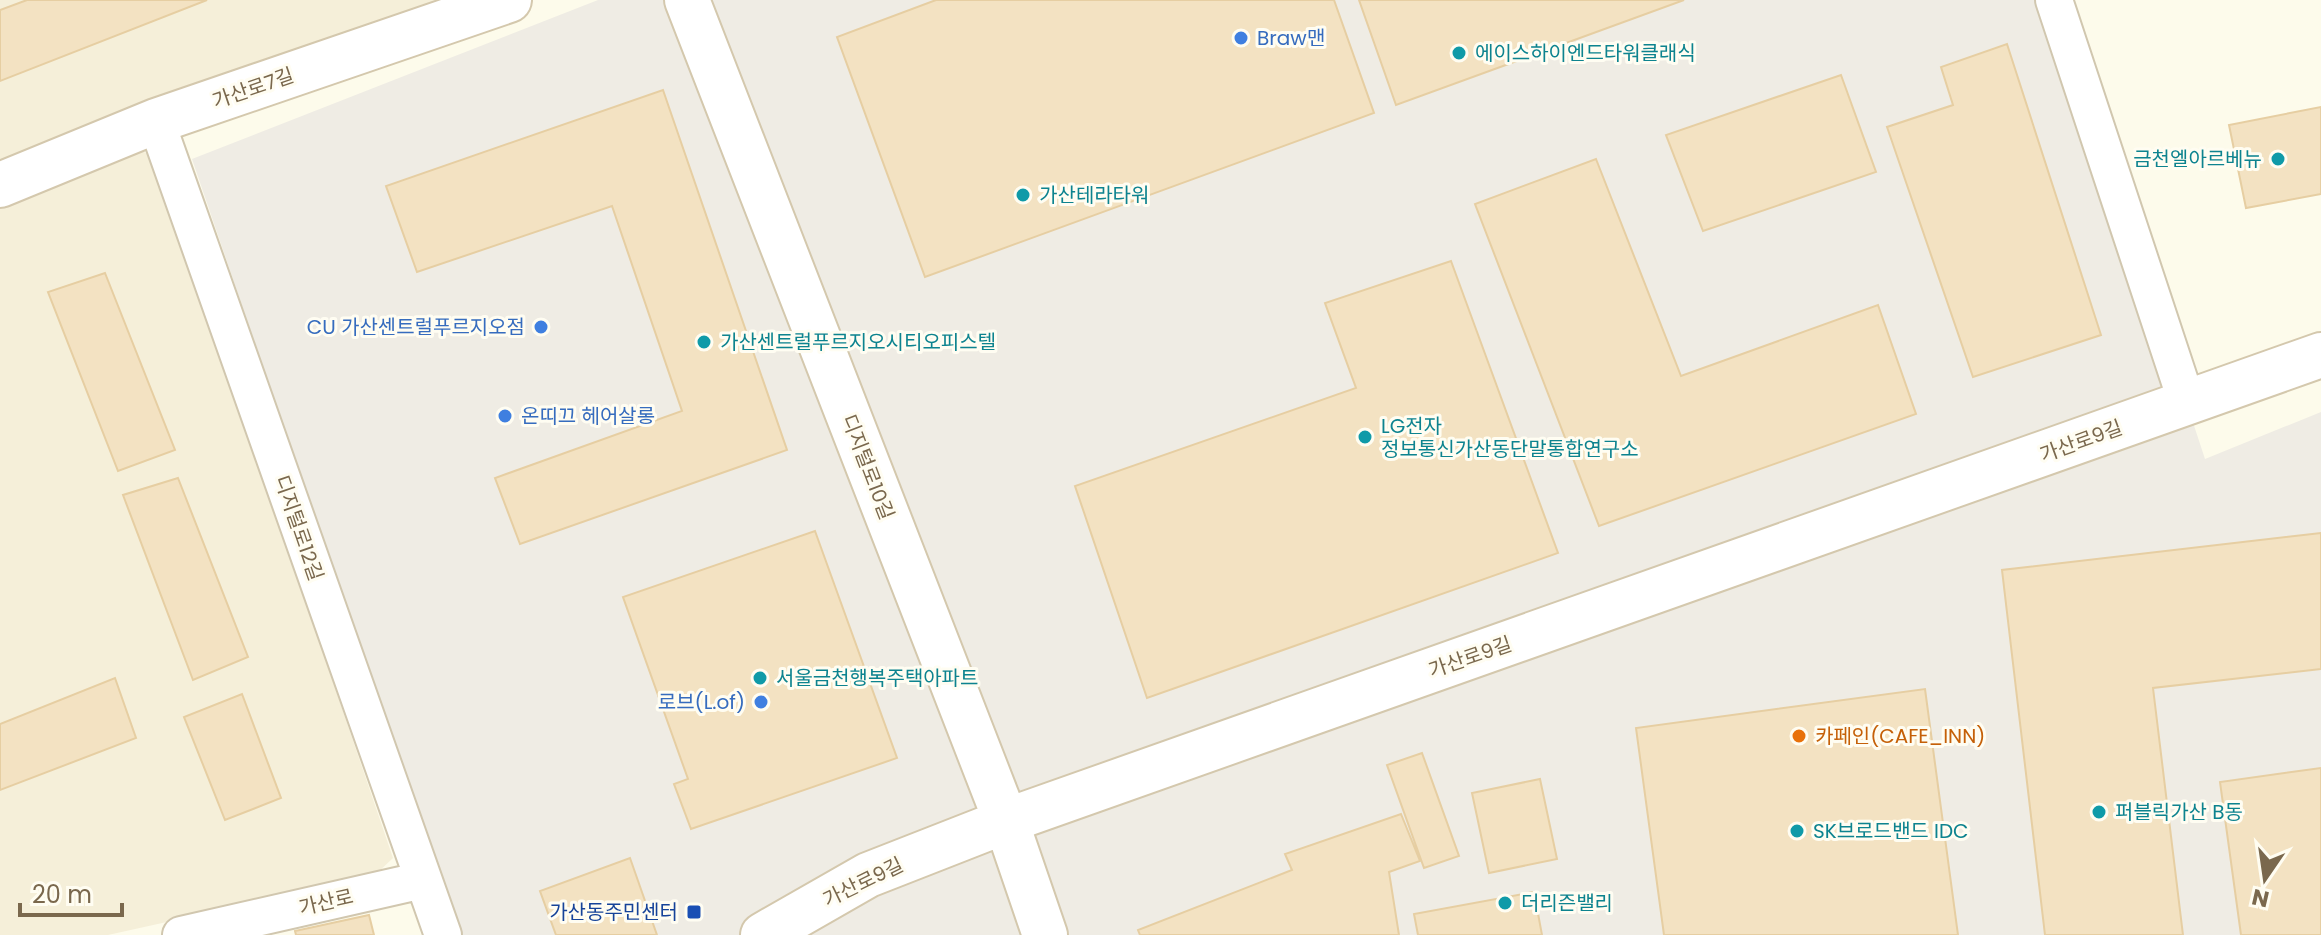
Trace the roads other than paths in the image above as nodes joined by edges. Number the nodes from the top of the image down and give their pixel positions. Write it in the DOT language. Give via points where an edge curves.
graph roads {
  1 [pos="687,0"];
  2 [pos="2054,0"];
  3 [pos="486,4"];
  4 [pos="156,121"];
  5 [pos="0,185"];
  6 [pos="2321,355"];
  7 [pos="2187,403"];
  8 [pos="1006,821"];
  9 [pos="423,880"];
  10 [pos="181,935"];
  11 [pos="443,935"];
  12 [pos="763,935"];
  13 [pos="1045,935"];
  1 -- 8 [label="street, 디지털로10길"];
  2 -- 7 [label="street"];
  3 -- 4 [label="street, 가산로7길"];
  4 -- 5 [label="street, 가산로7길"];
  4 -- 9 [label="street, 디지털로12길"];
  6 -- 7 [label="street, 가산로9길"];
  7 -- 8 [label="street, 가산로9길"];
  8 -- 12 [label="street, 가산로9길" via="868,875"];
  8 -- 13 [label="street, 디지털로10길"];
  9 -- 10 [label="street, 가산로"];
  9 -- 11 [label="street, 디지털로12길"];
}
